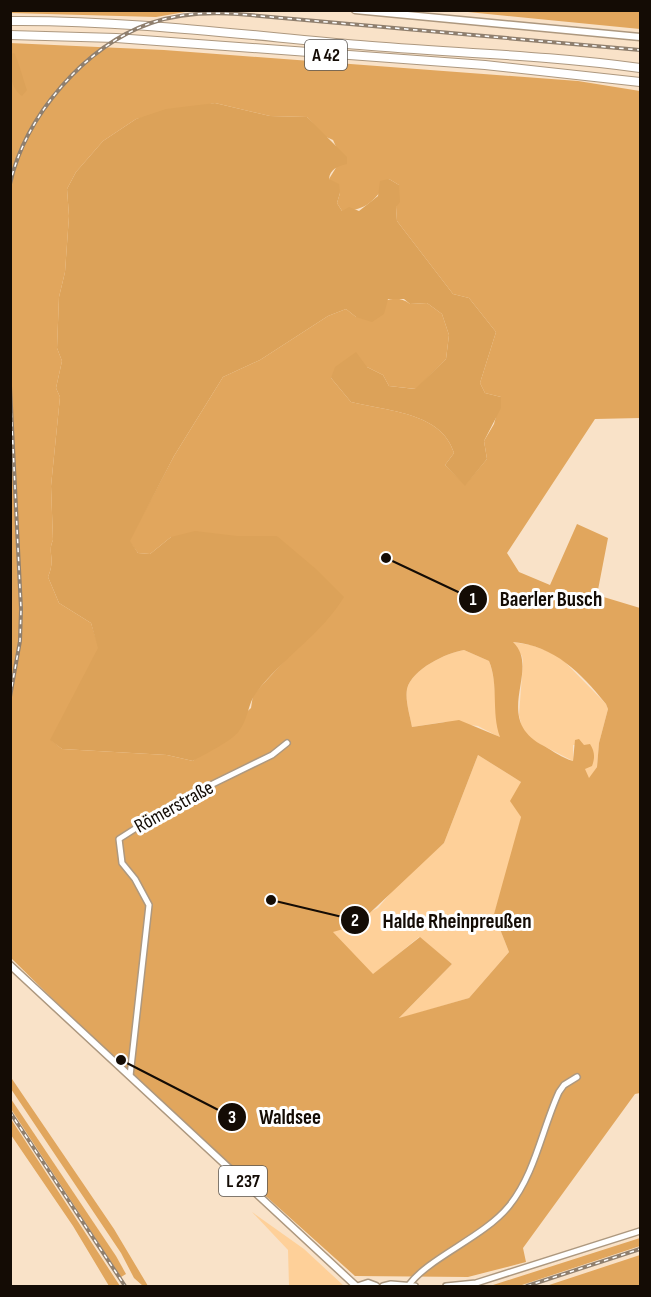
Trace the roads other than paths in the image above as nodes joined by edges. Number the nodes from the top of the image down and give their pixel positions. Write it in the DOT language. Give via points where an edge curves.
graph roads {
  1 [pos="355,10"];
  2 [pos="10,21"];
  3 [pos="10,35"];
  4 [pos="640,37"];
  5 [pos="640,68"];
  6 [pos="640,82"];
  7 [pos="287,743"];
  8 [pos="10,965"];
  9 [pos="130,1077"];
  10 [pos="578,1077"];
  11 [pos="640,1231"];
  12 [pos="408,1286"];
  13 [pos="357,1287"];
  14 [pos="376,1287"];
  15 [pos="383,1287"];
  16 [pos="415,1287"];
  17 [pos="446,1287"];
  1 -- 4 [label="main road"];
  2 -- 5 [label="highway, A 42" via="161,27 525,55"];
  3 -- 6 [label="highway, A 42" via="106,37 496,66"];
  7 -- 9 [label="street, Römerstraße" via="272,755 159,812 119,839 122,863 149,905"];
  8 -- 9 [label="main road, L 237"];
  9 -- 13 [label="main road, L 237"];
  10 -- 12 [label="street" via="559,1092 534,1158 510,1205"];
  11 -- 17 [label="street" via="476,1283"];
  12 -- 15 [label="street"];
  12 -- 16 [label="street"];
  13 -- 14 [label="main road" via="369,1283"];
}
